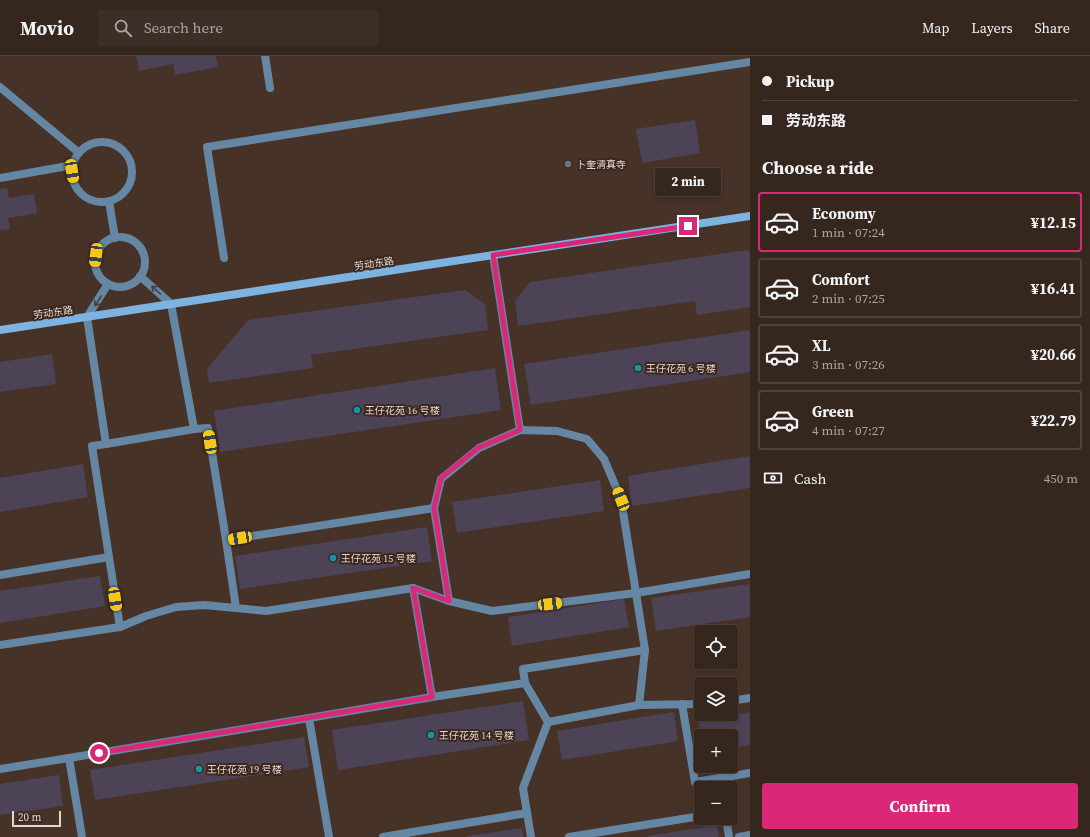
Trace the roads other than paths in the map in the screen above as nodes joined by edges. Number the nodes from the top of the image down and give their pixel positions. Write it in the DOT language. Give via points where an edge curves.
graph roads {
  1 [pos="265,56"];
  2 [pos="750,62"];
  3 [pos="0,87"];
  4 [pos="270,88"];
  5 [pos="78,152"];
  6 [pos="73,165"];
  7 [pos="0,178"];
  8 [pos="109,201"];
  9 [pos="750,216"];
  10 [pos="115,238"];
  11 [pos="493,255"];
  12 [pos="224,258"];
  13 [pos="140,276"];
  14 [pos="108,284"];
  15 [pos="171,304"];
  16 [pos="87,317"];
  17 [pos="0,330"];
  18 [pos="194,429"];
  19 [pos="520,430"];
  20 [pos="106,444"];
  21 [pos="434,508"];
  22 [pos="226,540"];
  23 [pos="108,557"];
  24 [pos="750,574"];
  25 [pos="0,575"];
  26 [pos="413,588"];
  27 [pos="636,594"];
  28 [pos="449,601"];
  29 [pos="236,608"];
  30 [pos="120,627"];
  31 [pos="0,645"];
  32 [pos="645,650"];
  33 [pos="525,683"];
  34 [pos="432,697"];
  35 [pos="750,698"];
  36 [pos="738,700"];
  37 [pos="682,704"];
  38 [pos="694,704"];
  39 [pos="639,705"];
  40 [pos="309,718"];
  41 [pos="548,722"];
  42 [pos="69,758"];
  43 [pos="0,769"];
  44 [pos="750,773"];
  45 [pos="697,781"];
  46 [pos="715,781"];
  47 [pos="527,813"];
  48 [pos="694,817"];
  49 [pos="727,825"];
  50 [pos="750,835"];
  51 [pos="82,837"];
  52 [pos="329,837"];
  53 [pos="383,837"];
  54 [pos="531,837"];
  55 [pos="569,837"];
  56 [pos="729,837"];
  57 [pos="739,837"];
  1 -- 4 [label="street"];
  2 -- 12 [label="street" via="207,147"];
  3 -- 5 [label="street"];
  5 -- 6 [label="street"];
  5 -- 8 [label="street" via="95,142 105,141 124,149 130,157 133,177 129,187 122,195"];
  6 -- 7 [label="street"];
  6 -- 8 [label="street" via="73,181 78,190 94,201"];
  8 -- 10 [label="street"];
  9 -- 11 [label="main road, 劳动东路"];
  10 -- 13 [label="street" via="130,240 142,250 145,265"];
  10 -- 14 [label="street" via="100,247 96,255 97,272"];
  11 -- 15 [label="main road, 劳动东路"];
  11 -- 19 [label="street"];
  13 -- 14 [label="street" via="125,287"];
  15 -- 13 [label="street, one-way"];
  14 -- 16 [label="street, one-way"];
  15 -- 16 [label="main road, 劳动东路"];
  15 -- 18 [label="street"];
  16 -- 17 [label="main road, 劳动东路"];
  16 -- 20 [label="street"];
  18 -- 20 [label="street"];
  18 -- 22 [label="street" via="208,428"];
  19 -- 21 [label="street" via="478,448 441,478"];
  19 -- 27 [label="street" via="557,431 587,439 604,459 621,499"];
  20 -- 23 [label="street" via="92,446"];
  21 -- 22 [label="street"];
  21 -- 28 [label="street"];
  22 -- 29 [label="street"];
  23 -- 25 [label="street"];
  23 -- 30 [label="street"];
  24 -- 27 [label="street"];
  26 -- 28 [label="street"];
  26 -- 29 [label="street" via="266,611"];
  26 -- 34 [label="street"];
  27 -- 28 [label="street" via="492,611"];
  27 -- 32 [label="street"];
  29 -- 30 [label="street" via="176,607"];
  30 -- 31 [label="street"];
  32 -- 33 [label="street" via="523,669"];
  32 -- 39 [label="street"];
  33 -- 34 [label="street"];
  33 -- 41 [label="street"];
  34 -- 40 [label="street"];
  35 -- 36 [label="street"];
  37 -- 38 [label="street"];
  37 -- 39 [label="street"];
  37 -- 45 [label="street"];
  39 -- 41 [label="street"];
  40 -- 42 [label="street"];
  40 -- 52 [label="street"];
  41 -- 47 [label="street" via="523,788"];
  42 -- 43 [label="street"];
  42 -- 51 [label="street"];
  44 -- 46 [label="street"];
  47 -- 53 [label="street"];
  47 -- 54 [label="street"];
  48 -- 55 [label="street"];
  49 -- 56 [label="street"];
  50 -- 57 [label="street"];
}
